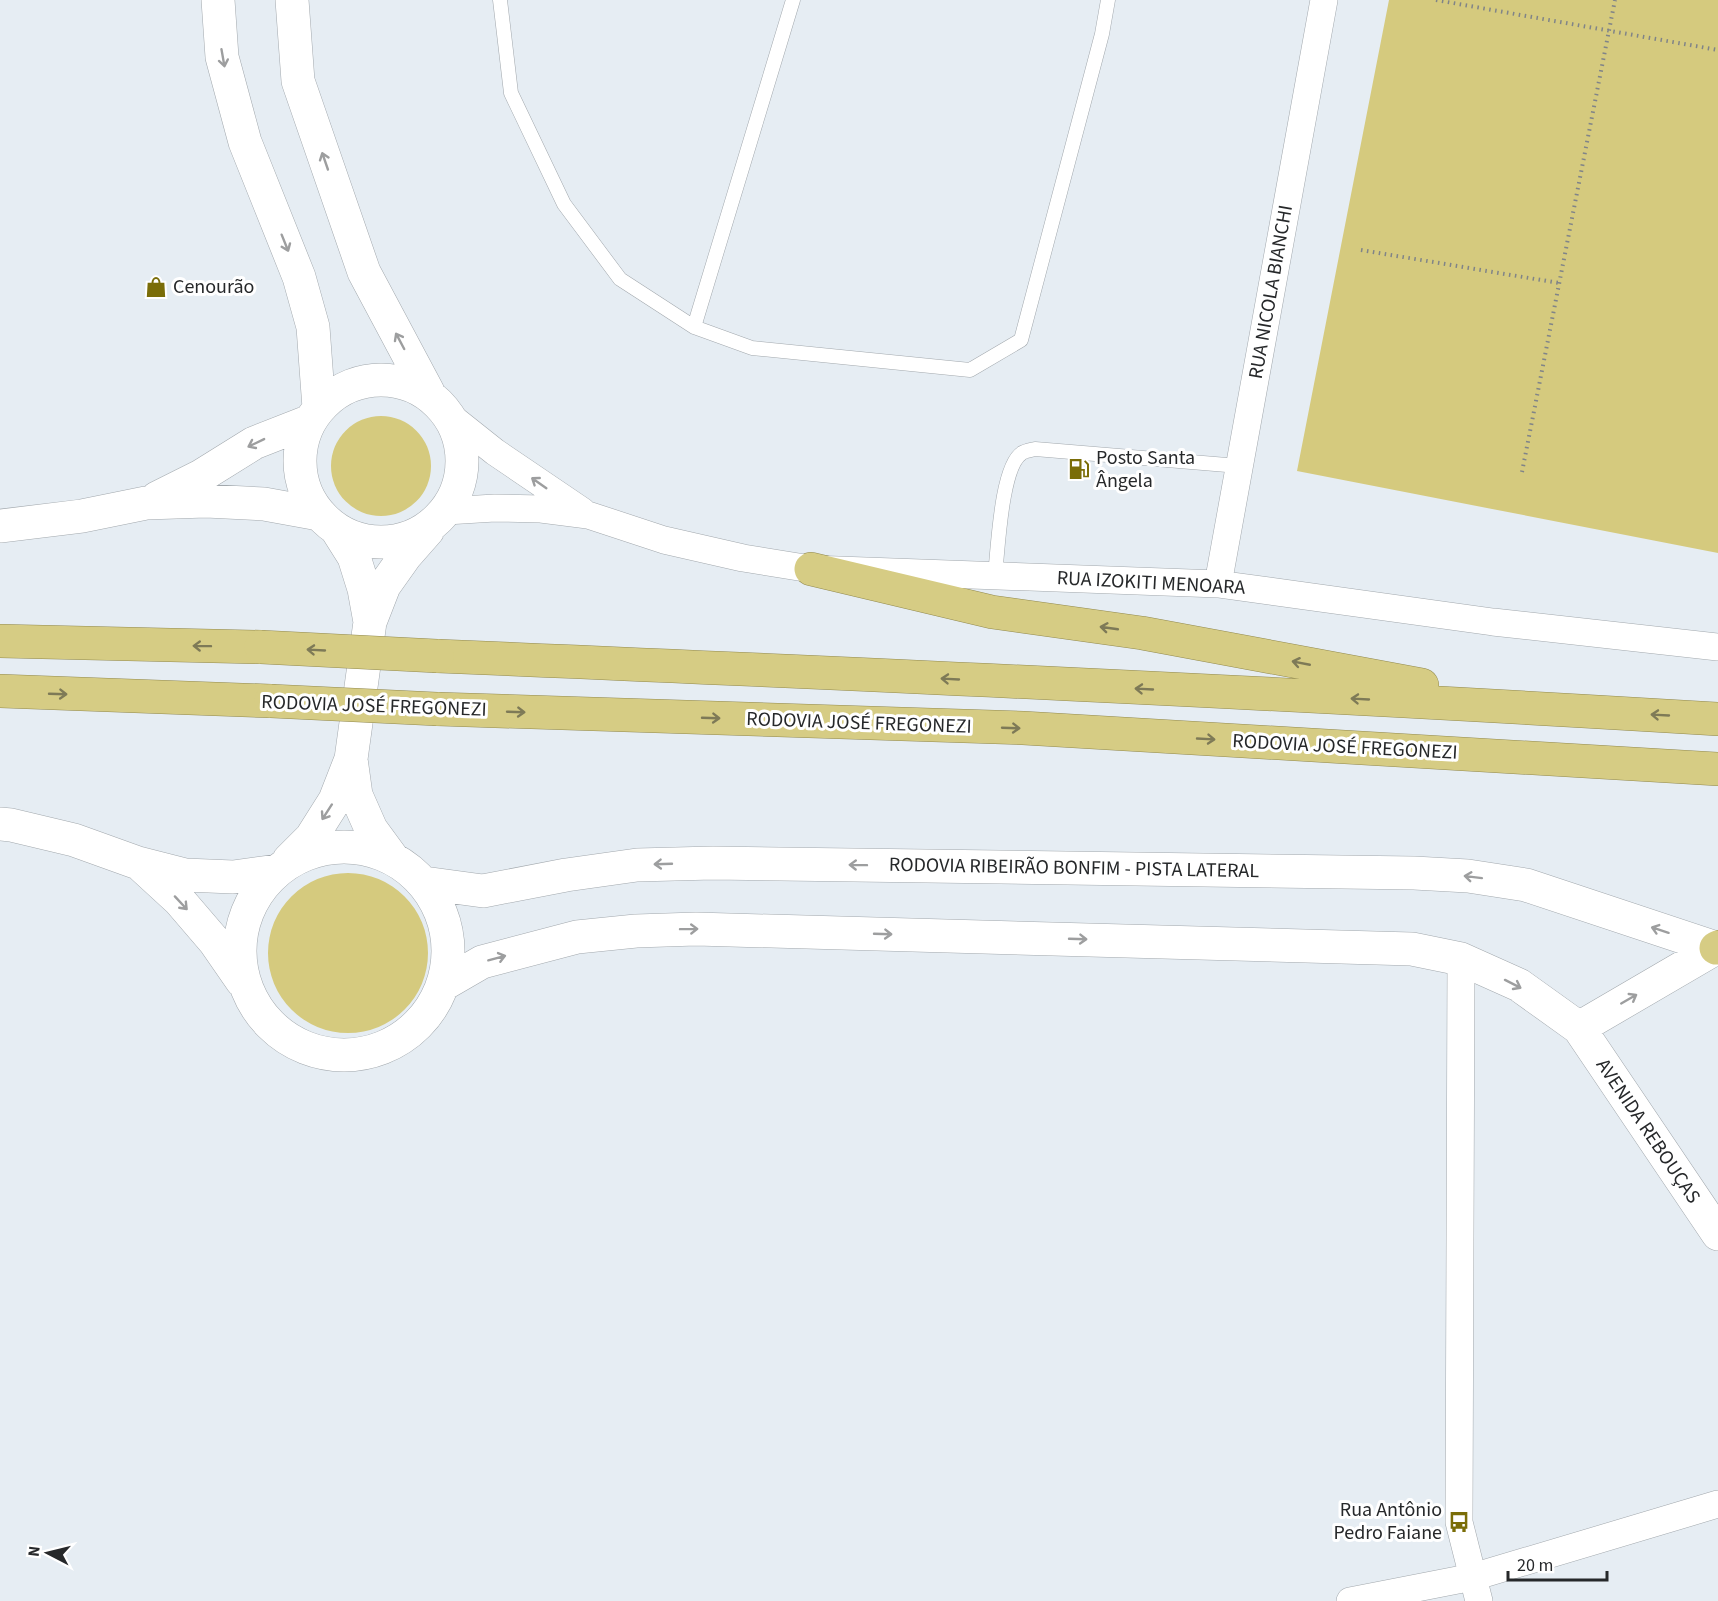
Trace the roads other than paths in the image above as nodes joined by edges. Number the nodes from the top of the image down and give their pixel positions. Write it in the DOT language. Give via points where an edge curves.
graph roads {
  1 [pos="218,0"];
  2 [pos="292,0"];
  3 [pos="500,0"];
  4 [pos="793,0"];
  5 [pos="1108,0"];
  6 [pos="1324,0"];
  7 [pos="694,327"];
  8 [pos="428,392"];
  9 [pos="314,414"];
  10 [pos="451,417"];
  11 [pos="1239,466"];
  12 [pos="146,504"];
  13 [pos="588,515"];
  14 [pos="439,518"];
  15 [pos="328,522"];
  16 [pos="0,526"];
  17 [pos="811,570"];
  18 [pos="995,575"];
  19 [pos="1218,584"];
  20 [pos="370,622"];
  21 [pos="0,641"];
  22 [pos="1718,647"];
  23 [pos="0,692"];
  24 [pos="1545,708"];
  25 [pos="1718,719"];
  26 [pos="351,759"];
  27 [pos="1718,769"];
  28 [pos="0,824"];
  29 [pos="393,859"];
  30 [pos="138,863"];
  31 [pos="281,868"];
  32 [pos="424,883"];
  33 [pos="1717,948"];
  34 [pos="1461,959"];
  35 [pos="444,984"];
  36 [pos="246,987"];
  37 [pos="1579,1028"];
  38 [pos="1718,1234"];
  39 [pos="1718,1504"];
  40 [pos="1476,1589"];
  41 [pos="1350,1601"];
  1 -- 9 [label="street, one-way" via="222,57 245,142 299,277 313,327"];
  8 -- 2 [label="street, one-way" via="364,272 298,81"];
  3 -- 7 [label="lane" via="511,93 564,204 620,279"];
  4 -- 7 [label="lane"];
  5 -- 7 [label="lane" via="1021,340 970,370 752,348"];
  6 -- 11 [label="street, RUA NICOLA BIANCHI"];
  8 -- 9 [label="street" via="401,380 370,379 341,388"];
  8 -- 10 [label="street"];
  9 -- 12 [label="street, one-way"];
  9 -- 15 [label="street" via="300,452 303,485"];
  13 -- 10 [label="street, RUA IZOKITI MENOARA, one-way"];
  10 -- 14 [label="street" via="462,448 461,481"];
  11 -- 18 [label="lane" via="1035,449 1021,453 1005,485"];
  11 -- 19 [label="street, RUA NICOLA BIANCHI"];
  12 -- 15 [label="street" via="264,504"];
  12 -- 16 [label="street"];
  13 -- 14 [label="street, RUA IZOKITI MENOARA" via="495,508"];
  13 -- 17 [label="street, RUA IZOKITI MENOARA" via="664,540"];
  14 -- 15 [label="street" via="402,541 368,542"];
  14 -- 20 [label="street" via="384,586"];
  15 -- 20 [label="street" via="354,557"];
  17 -- 18 [label="street, RUA IZOKITI MENOARA"];
  24 -- 17 [label="highway, one-way" via="1142,633 992,612"];
  18 -- 19 [label="street, RUA IZOKITI MENOARA"];
  19 -- 22 [label="street, RUA IZOKITI MENOARA"];
  20 -- 26 [label="street"];
  24 -- 21 [label="highway, one-way, bridge" via="261,648"];
  23 -- 27 [label="highway, RODOVIA JOSÉ FREGONEZI, one-way, bridge" via="1023,728"];
  25 -- 24 [label="highway, one-way"];
  26 -- 29 [label="street" via="356,795 371,829"];
  26 -- 31 [label="street, one-way" via="335,800 311,838"];
  28 -- 30 [label="street" via="74,840"];
  29 -- 31 [label="street" via="357,847 319,850"];
  29 -- 32 [label="street"];
  30 -- 31 [label="street" via="184,875 233,877"];
  30 -- 36 [label="street, one-way" via="179,900"];
  31 -- 36 [label="street" via="251,904 240,945"];
  33 -- 32 [label="street, RODOVIA RIBEIRÃO BONFIM - PISTA LATERAL, one-way" via="1526,885 1468,876 713,863 637,865 483,891"];
  32 -- 35 [label="street" via="442,914 449,948"];
  37 -- 33 [label="street, one-way"];
  35 -- 34 [label="street, one-way" via="482,962 577,938 696,929 1412,948"];
  34 -- 37 [label="street, one-way" via="1519,986"];
  34 -- 40 [label="street" via="1459,1522"];
  35 -- 36 [label="street" via="423,1021 414,1028 388,1047 346,1057 304,1048 268,1024"];
  37 -- 38 [label="street, AVENIDA REBOUÇAS"];
  39 -- 40 [label="street"];
  40 -- 41 [label="street"];
}
